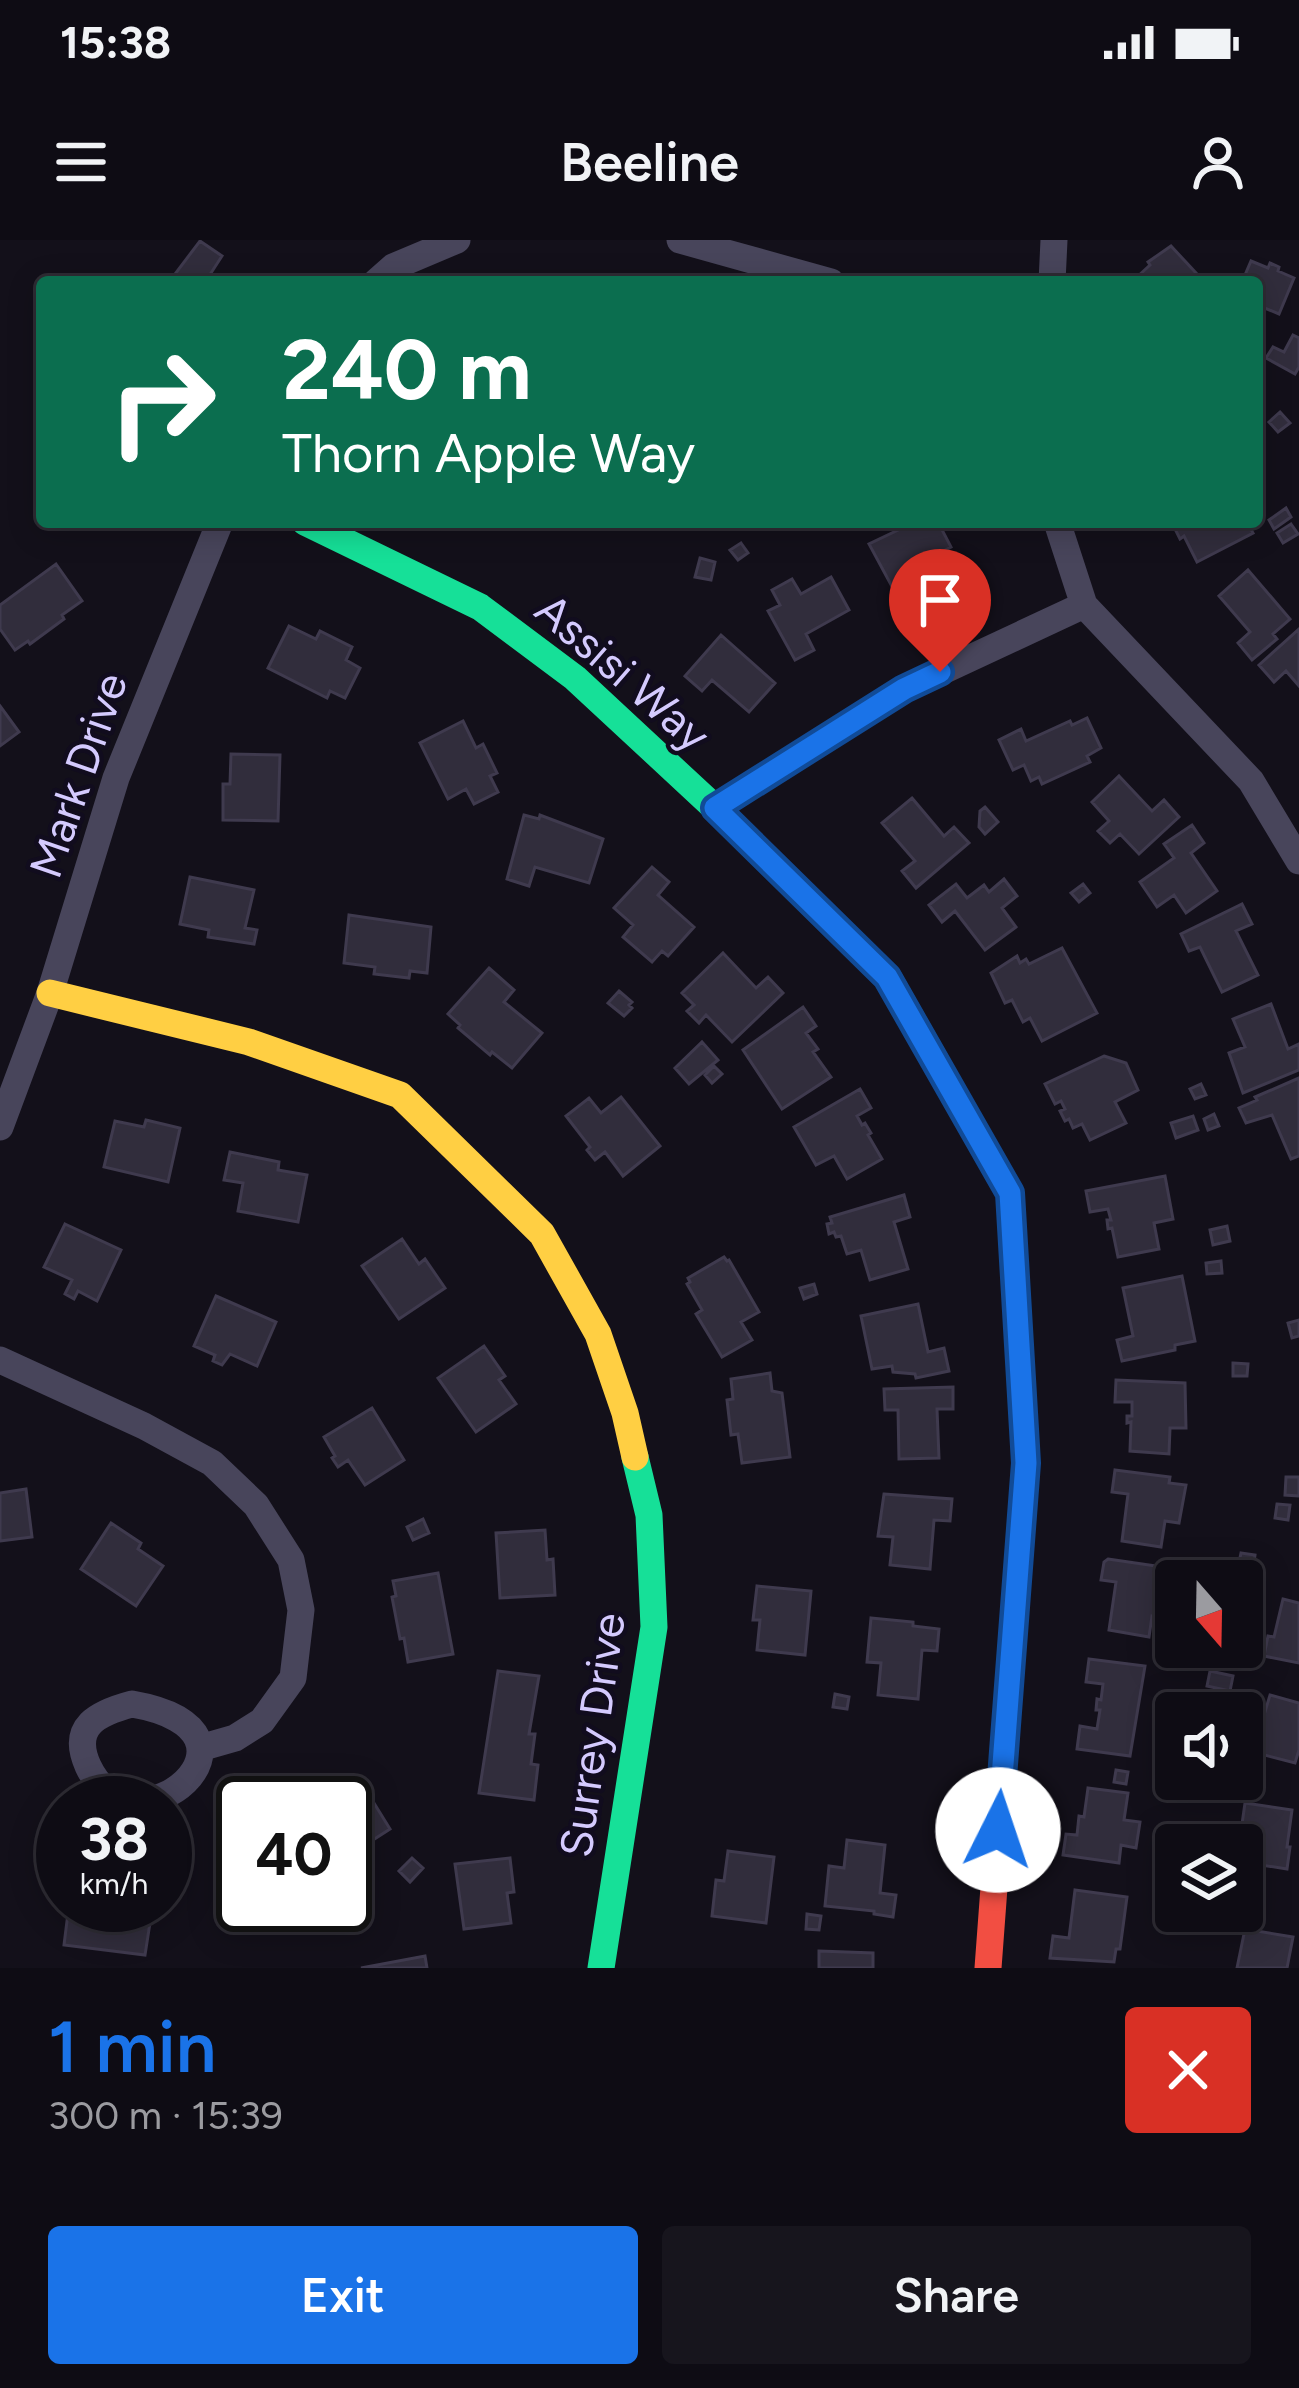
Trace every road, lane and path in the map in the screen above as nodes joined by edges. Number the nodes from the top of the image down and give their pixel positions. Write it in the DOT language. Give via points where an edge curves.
graph roads {
  1 [pos="458,240"];
  2 [pos="680,240"];
  3 [pos="1054,240"];
  4 [pos="383,276"];
  5 [pos="809,276"];
  6 [pos="1052,276"];
  7 [pos="218,528"];
  8 [pos="317,528"];
  9 [pos="1059,528"];
  10 [pos="1084,605"];
  11 [pos="715,808"];
  12 [pos="1299,861"];
  13 [pos="50,993"];
  14 [pos="0,1127"];
  15 [pos="0,1360"];
  16 [pos="200,1748"];
  17 [pos="601,1968"];
  18 [pos="988,1968"];
  1 -- 4 [label="street"];
  2 -- 5 [label="street"];
  3 -- 6 [label="street"];
  7 -- 13 [label="street, Mark Drive" via="116,778"];
  8 -- 11 [label="street, Assisi Way" via="480,607 575,678"];
  9 -- 10 [label="street"];
  10 -- 11 [label="street" via="904,689"];
  10 -- 12 [label="street" via="1251,781"];
  11 -- 18 [label="street, Assisi Way" via="887,977 1010,1193 1026,1463"];
  13 -- 14 [label="street, Mark Drive"];
  13 -- 17 [label="street, Surrey Drive" via="249,1042 400,1095 542,1234 598,1334 649,1515 654,1627"];
  15 -- 16 [label="street" via="212,1463 256,1505 291,1560 301,1610 293,1678 262,1721"];
}
